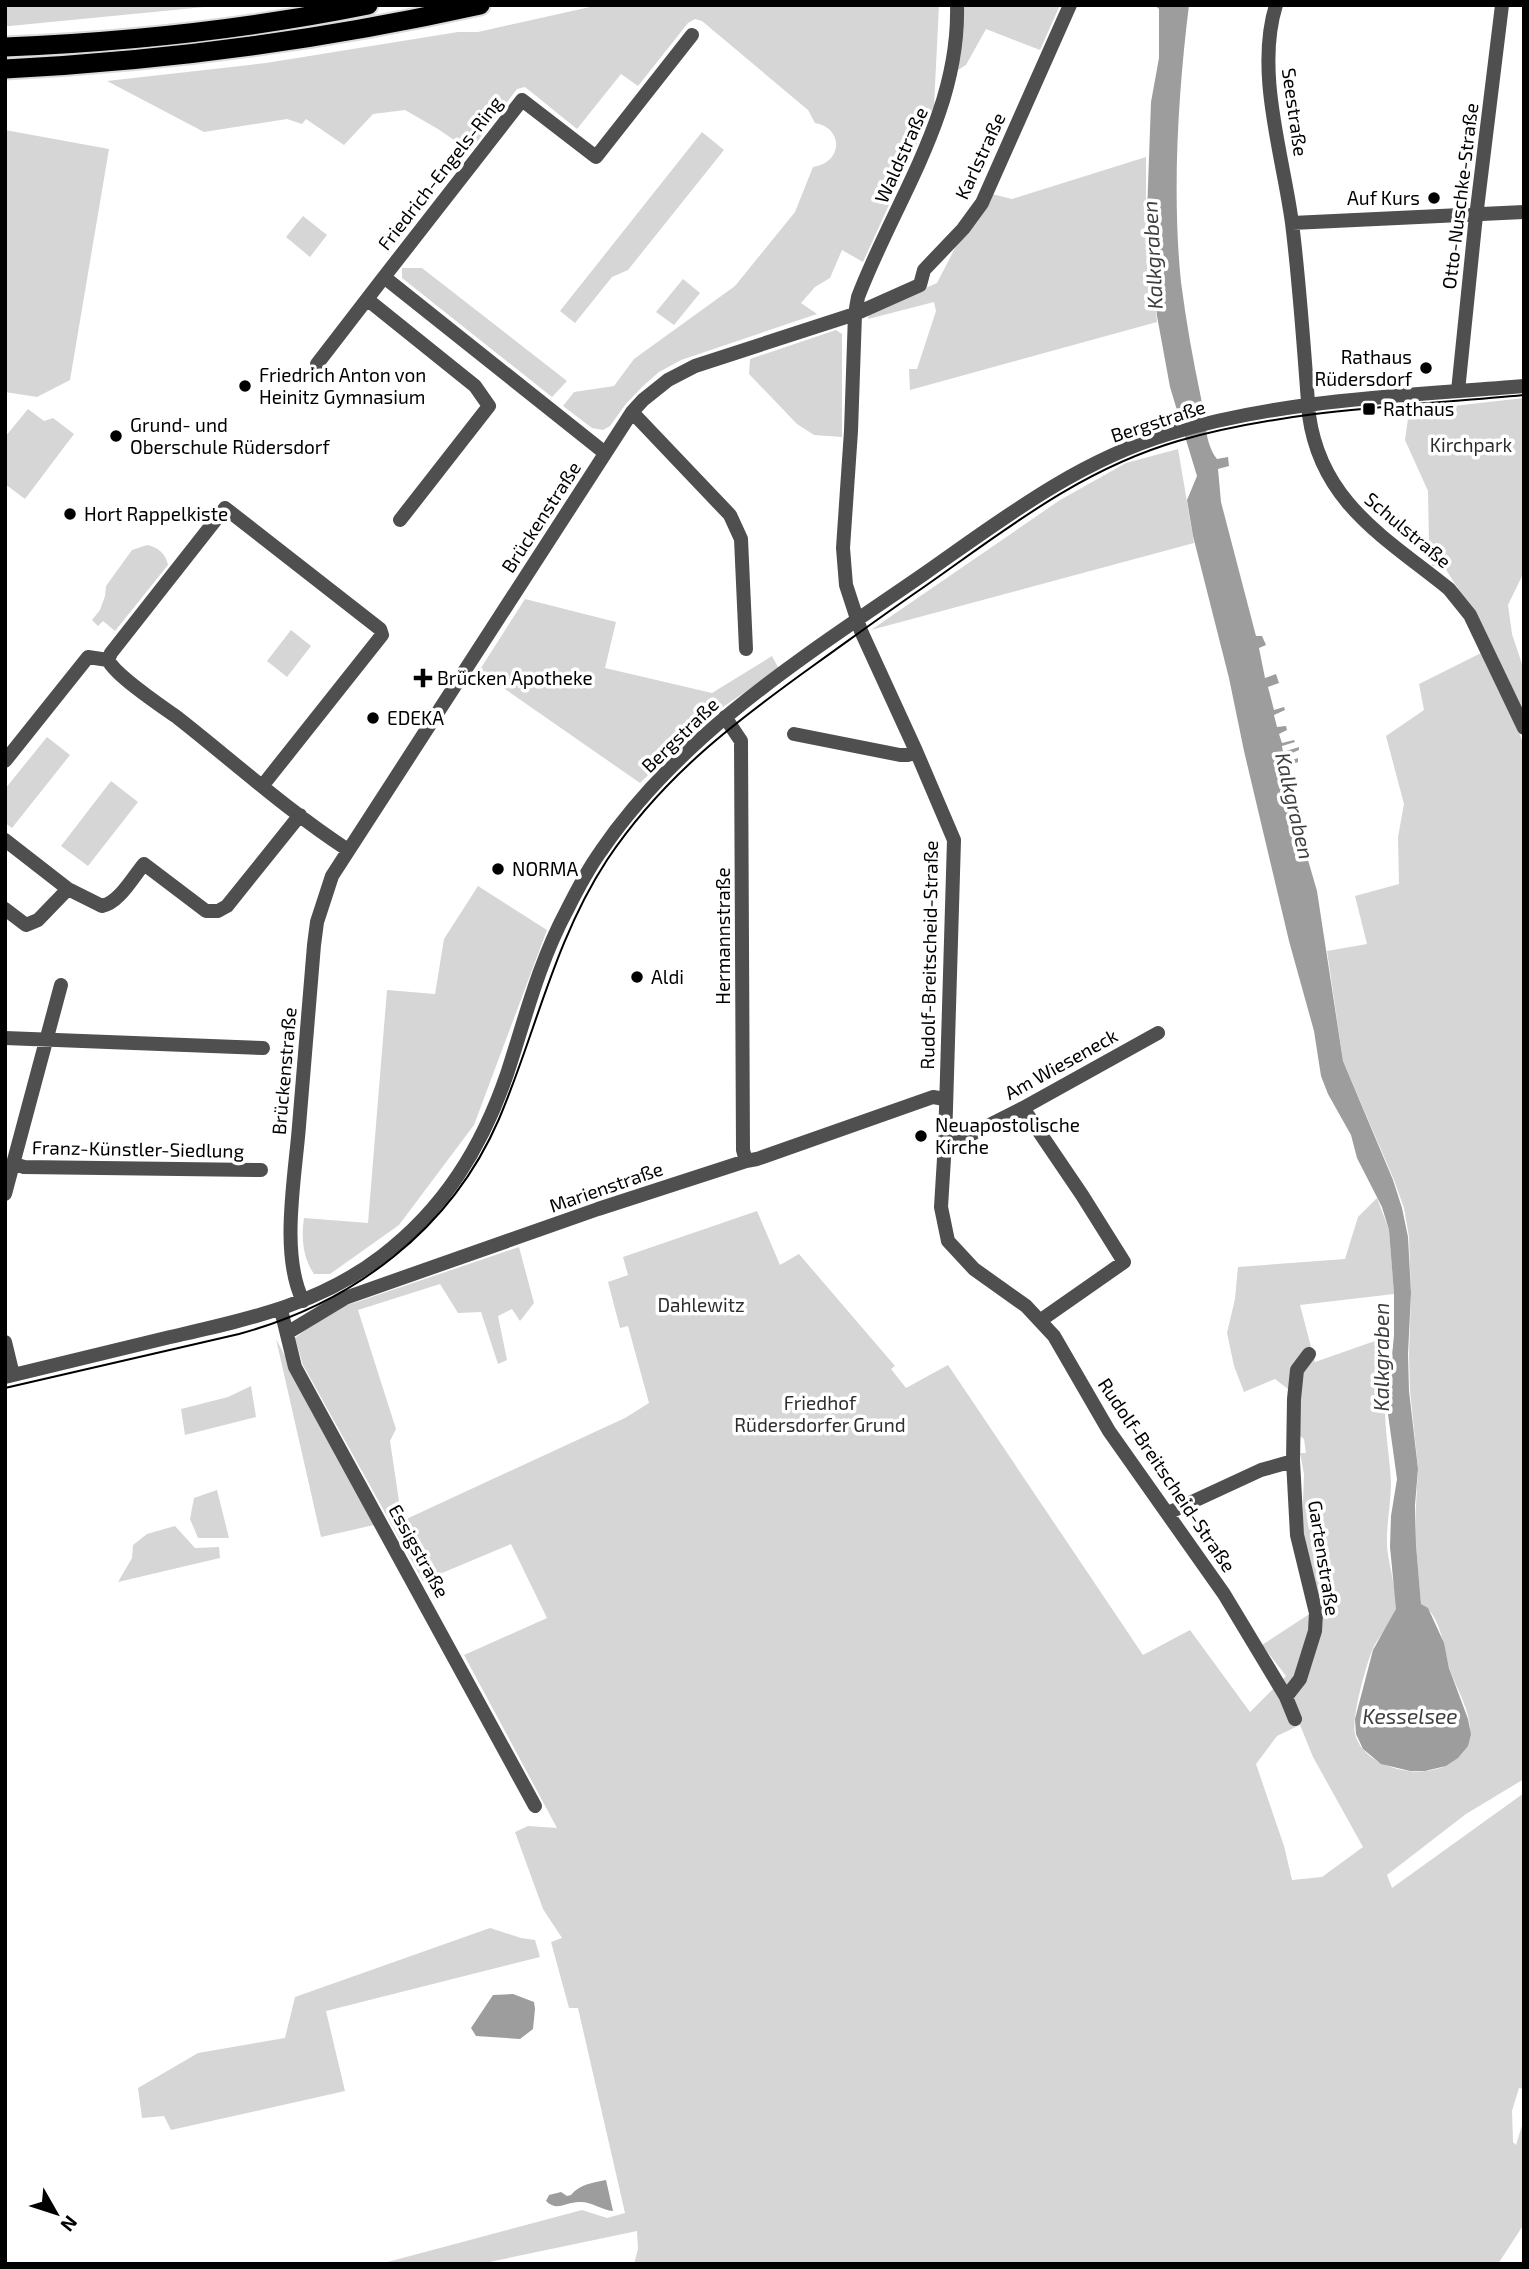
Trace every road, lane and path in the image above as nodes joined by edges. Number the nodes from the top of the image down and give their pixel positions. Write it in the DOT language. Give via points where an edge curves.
graph roads {
  1 [pos="368,5"];
  2 [pos="480,5"];
  3 [pos="957,5"];
  4 [pos="1070,5"];
  5 [pos="1276,5"];
  6 [pos="1502,5"];
  7 [pos="692,35"];
  8 [pos="5,47"];
  9 [pos="5,69"];
  10 [pos="1524,212"];
  11 [pos="1476,215"];
  12 [pos="1292,223"];
  13 [pos="384,277"];
  14 [pos="368,300"];
  15 [pos="855,314"];
  16 [pos="317,364"];
  17 [pos="1524,386"];
  18 [pos="1458,391"];
  19 [pos="1308,406"];
  20 [pos="632,412"];
  21 [pos="605,453"];
  22 [pos="400,520"];
  23 [pos="858,620"];
  24 [pos="746,649"];
  25 [pos="108,660"];
  26 [pos="725,717"];
  27 [pos="1524,729"];
  28 [pos="794,734"];
  29 [pos="916,751"];
  30 [pos="5,761"];
  31 [pos="262,785"];
  32 [pos="300,815"];
  33 [pos="5,840"];
  34 [pos="348,850"];
  35 [pos="68,889"];
  36 [pos="5,909"];
  37 [pos="61,985"];
  38 [pos="1157,1033"];
  39 [pos="5,1038"];
  40 [pos="44,1040"];
  41 [pos="263,1048"];
  42 [pos="945,1098"];
  43 [pos="1023,1108"];
  44 [pos="945,1142"];
  45 [pos="746,1161"];
  46 [pos="14,1164"];
  47 [pos="261,1170"];
  48 [pos="6,1187"];
  49 [pos="303,1301"];
  50 [pos="281,1310"];
  51 [pos="1041,1320"];
  52 [pos="287,1333"];
  53 [pos="5,1342"];
  54 [pos="1309,1354"];
  55 [pos="9,1376"];
  56 [pos="1293,1461"];
  57 [pos="1168,1513"];
  58 [pos="1286,1697"];
  59 [pos="1295,1719"];
  60 [pos="535,1806"];
  1 -- 8 [label="highway" via="232,27"];
  2 -- 9 [label="highway" via="239,49"];
  3 -- 15 [label="street, Waldstraße" via="955,46 943,107 864,282"];
  4 -- 15 [label="street, Karlstraße" via="978,210 924,270 920,285"];
  5 -- 12 [label="street, Seestraße" via="1268,76"];
  6 -- 11 [label="street, Otto-Nuschke-Straße"];
  7 -- 13 [label="street, Friedrich-Engels-Ring" via="596,158 522,100"];
  10 -- 11 [label="street"];
  11 -- 12 [label="street"];
  11 -- 18 [label="street, Otto-Nuschke-Straße"];
  12 -- 19 [label="street, Schulstraße"];
  13 -- 14 [label="street"];
  13 -- 21 [label="street, Friedrich-Engels-Ring"];
  14 -- 16 [label="street"];
  14 -- 22 [label="street" via="475,386 489,406"];
  15 -- 20 [label="street, Brückenstraße" via="695,366 661,385"];
  15 -- 23 [label="street, Rudolf-Breitscheid-Straße" via="843,561"];
  17 -- 18 [label="street, Bergstraße"];
  18 -- 19 [label="street, Bergstraße"];
  19 -- 23 [label="street, Bergstraße" via="1171,433 1082,469"];
  19 -- 27 [label="street, Schulstraße" via="1314,442 1338,493 1460,601"];
  20 -- 21 [label="street, Brückenstraße"];
  20 -- 24 [label="street" via="730,515 741,539"];
  21 -- 34 [label="street, Brückenstraße"];
  23 -- 26 [label="street, Bergstraße"];
  23 -- 29 [label="street, Rudolf-Breitscheid-Straße"];
  25 -- 30 [label="street" via="88,657"];
  25 -- 31 [label="street"];
  25 -- 31 [label="street" via="225,508 380,629 382,635"];
  26 -- 45 [label="street, Hermannstraße" via="741,741"];
  26 -- 49 [label="street, Bergstraße" via="628,815 589,870 542,963 506,1076 486,1126 456,1180 386,1253 345,1281"];
  28 -- 29 [label="street" via="900,755"];
  29 -- 42 [label="street, Rudolf-Breitscheid-Straße" via="954,840"];
  31 -- 32 [label="street"];
  32 -- 34 [label="street"];
  32 -- 35 [label="street" via="227,906 218,911 206,911 144,864 108,905"];
  33 -- 35 [label="street"];
  34 -- 49 [label="street, Brückenstraße" via="326,890 314,945 292,1230 296,1282"];
  35 -- 36 [label="street" via="38,920 26,925"];
  37 -- 40 [label="street, Franz-Künstler-Siedlung"];
  38 -- 43 [label="street, Am Wieseneck"];
  39 -- 40 [label="street"];
  40 -- 41 [label="street"];
  40 -- 46 [label="street, Franz-Künstler-Siedlung"];
  42 -- 44 [label="street, Rudolf-Breitscheid-Straße"];
  42 -- 45 [label="street, Marienstraße" via="933,1097"];
  43 -- 44 [label="street, Am Wieseneck" via="954,1143"];
  43 -- 51 [label="street" via="1124,1262"];
  44 -- 51 [label="street, Rudolf-Breitscheid-Straße" via="940,1207 948,1241 974,1269"];
  45 -- 52 [label="street, Marienstraße" via="345,1298"];
  46 -- 47 [label="street, Franz-Künstler-Siedlung"];
  46 -- 48 [label="street, Franz-Künstler-Siedlung"];
  49 -- 50 [label="street"];
  50 -- 52 [label="street, Essigstraße"];
  50 -- 55 [label="street"];
  51 -- 57 [label="street, Rudolf-Breitscheid-Straße" via="1109,1431"];
  52 -- 60 [label="street, Essigstraße" via="295,1367"];
  53 -- 55 [label="street"];
  54 -- 56 [label="street, Gartenstraße" via="1297,1370"];
  56 -- 57 [label="street" via="1261,1470"];
  56 -- 58 [label="street, Gartenstraße" via="1297,1535 1316,1614 1300,1679"];
  57 -- 58 [label="street, Rudolf-Breitscheid-Straße"];
  58 -- 59 [label="street, Rudolf-Breitscheid-Straße"];
}
